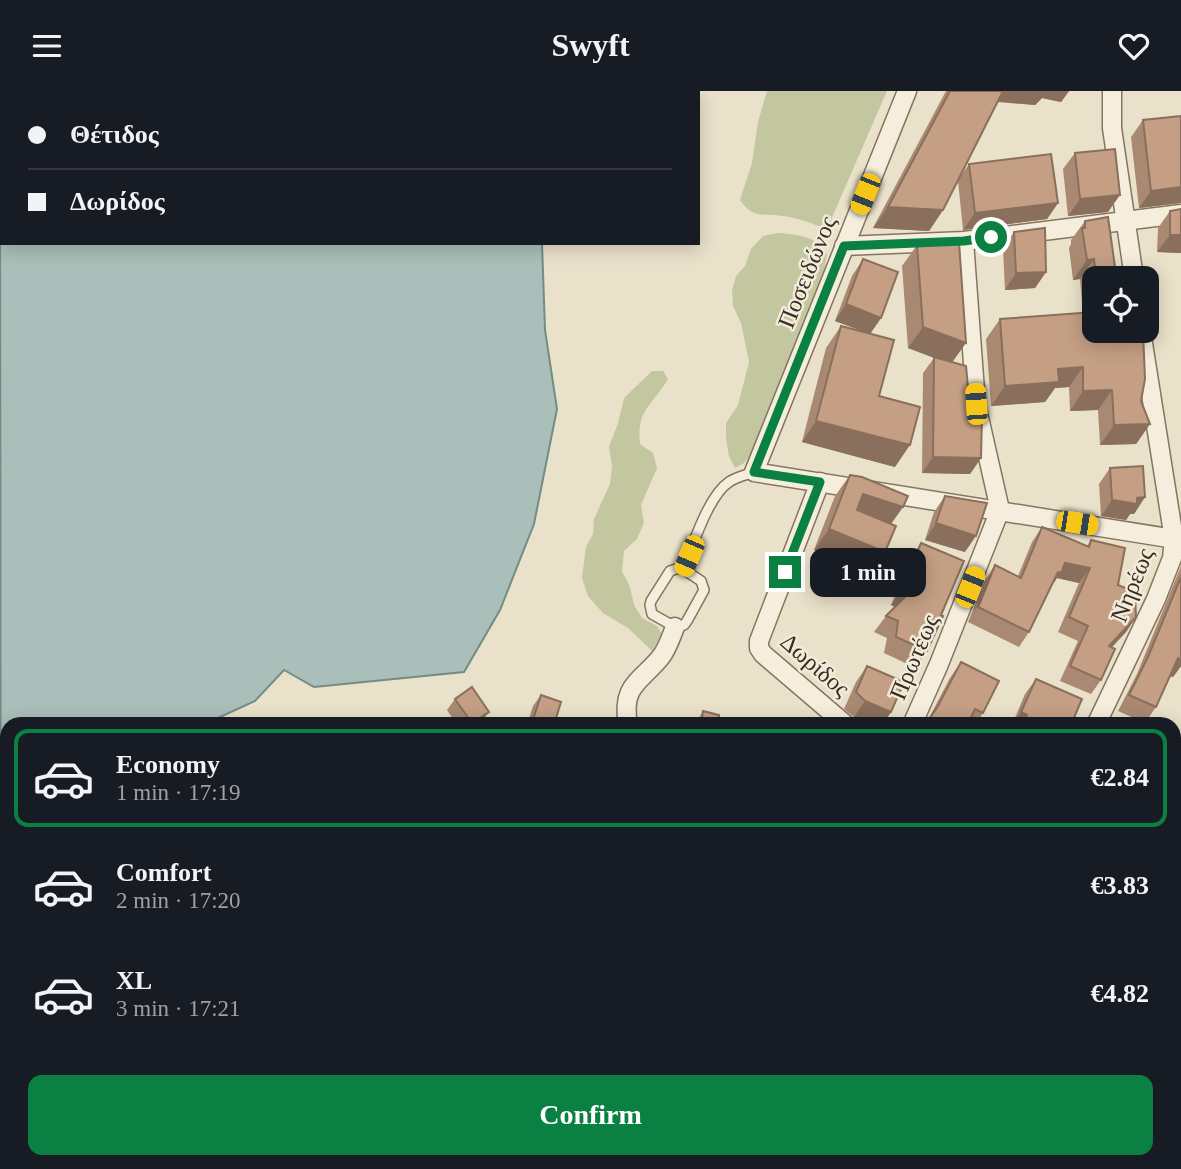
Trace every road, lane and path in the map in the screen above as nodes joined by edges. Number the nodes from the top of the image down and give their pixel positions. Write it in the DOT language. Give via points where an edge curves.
graph roads {
  1 [pos="907,91"];
  2 [pos="1112,91"];
  3 [pos="1181,214"];
  4 [pos="1127,221"];
  5 [pos="964,241"];
  6 [pos="844,246"];
  7 [pos="1133,266"];
  8 [pos="1143,343"];
  9 [pos="754,472"];
  10 [pos="820,482"];
  11 [pos="1000,510"];
  12 [pos="1177,540"];
  13 [pos="683,569"];
  14 [pos="675,627"];
  15 [pos="627,717"];
  16 [pos="837,717"];
  17 [pos="916,717"];
  18 [pos="1100,717"];
  1 -- 6 [label="street, Ποσειδώνος"];
  2 -- 4 [label="street" via="1112,128"];
  3 -- 4 [label="street"];
  4 -- 5 [label="street"];
  4 -- 7 [label="street"];
  5 -- 6 [label="street"];
  5 -- 11 [label="street" via="976,404"];
  6 -- 9 [label="street, Ποσειδώνος"];
  8 -- 12 [label="street, Νηρέως"];
  9 -- 10 [label="street"];
  9 -- 13 [label="lane" via="730,481 713,500"];
  10 -- 11 [label="street"];
  10 -- 16 [label="street, Δωρίδος" via="759,648"];
  11 -- 12 [label="street"];
  11 -- 17 [label="street, Πρωτέως"];
  12 -- 18 [label="street, Νηρέως" via="1156,599"];
  13 -- 14 [label="lane" via="701,581 704,590 684,625"];
  13 -- 14 [label="lane" via="670,571 650,605 652,614"];
  14 -- 15 [label="street" via="662,656 636,681 625,704"];
}
